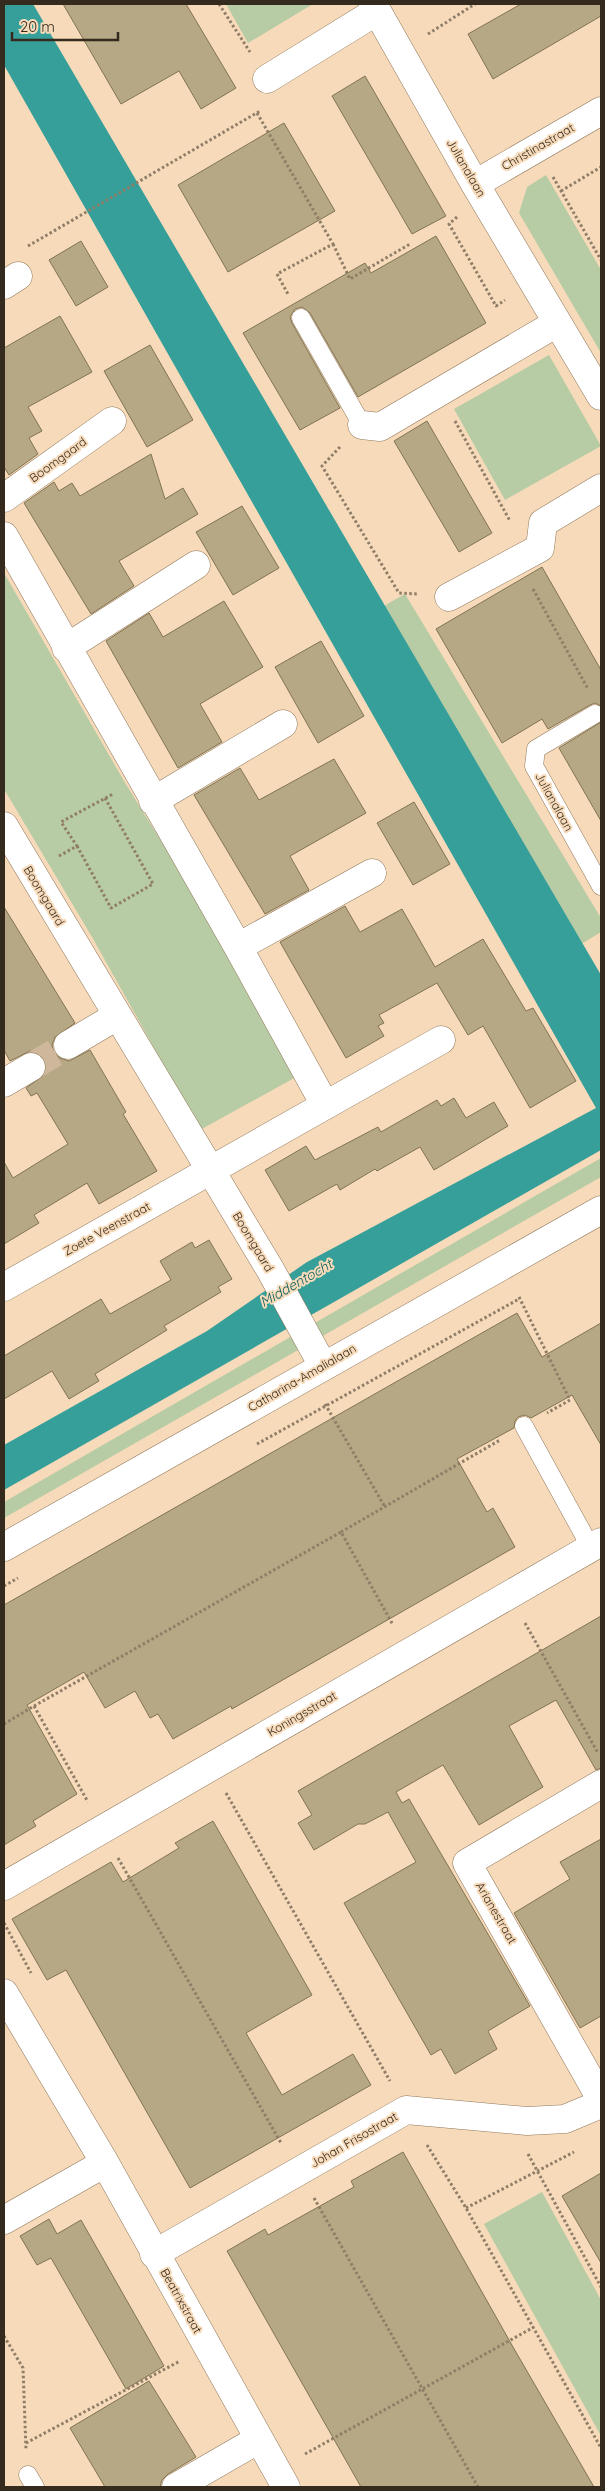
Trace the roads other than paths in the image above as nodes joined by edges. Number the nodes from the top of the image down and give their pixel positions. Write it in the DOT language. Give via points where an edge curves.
graph roads {
  1 [pos="375,8"];
  2 [pos="267,79"];
  3 [pos="601,111"];
  4 [pos="475,184"];
  5 [pos="301,318"];
  6 [pos="558,323"];
  7 [pos="601,396"];
  8 [pos="112,421"];
  9 [pos="362,426"];
  10 [pos="601,488"];
  11 [pos="4,498"];
  12 [pos="4,536"];
  13 [pos="196,565"];
  14 [pos="449,597"];
  15 [pos="66,648"];
  16 [pos="596,714"];
  17 [pos="282,724"];
  18 [pos="147,790"];
  19 [pos="4,826"];
  20 [pos="372,873"];
  21 [pos="601,886"];
  22 [pos="238,947"];
  23 [pos="117,1016"];
  24 [pos="441,1040"];
  25 [pos="68,1045"];
  26 [pos="31,1066"];
  27 [pos="4,1083"];
  28 [pos="325,1105"];
  29 [pos="210,1172"];
  30 [pos="601,1210"];
  31 [pos="4,1287"];
  32 [pos="316,1371"];
  33 [pos="524,1426"];
  34 [pos="596,1545"];
  35 [pos="4,1547"];
  36 [pos="601,1784"];
  37 [pos="4,1886"];
  38 [pos="4,1992"];
  39 [pos="601,2099"];
  40 [pos="601,2104"];
  41 [pos="105,2163"];
  42 [pos="4,2220"];
  43 [pos="154,2254"];
  44 [pos="259,2439"];
  45 [pos="282,2479"];
  46 [pos="176,2487"];
  1 -- 2 [label="street, Julianalaan"];
  1 -- 4 [label="street, Julianalaan"];
  3 -- 4 [label="street, Christinastraat"];
  4 -- 6 [label="street, Julianalaan"];
  5 -- 9 [label="lane"];
  6 -- 7 [label="street, Julianalaan"];
  6 -- 9 [label="street" via="380,427"];
  8 -- 11 [label="street, Boomgaard"];
  10 -- 14 [label="street" via="543,523 540,548"];
  12 -- 15 [label="street"];
  13 -- 15 [label="street"];
  15 -- 18 [label="street"];
  16 -- 21 [label="lane, Julianalaan" via="536,749 534,766"];
  17 -- 18 [label="street"];
  18 -- 22 [label="street"];
  19 -- 23 [label="street, Boomgaard"];
  20 -- 22 [label="street"];
  22 -- 28 [label="street"];
  23 -- 25 [label="street"];
  23 -- 29 [label="street, Boomgaard"];
  24 -- 28 [label="street"];
  26 -- 27 [label="street"];
  28 -- 29 [label="street"];
  29 -- 31 [label="street, Zoete Veenstraat"];
  29 -- 32 [label="street, Boomgaard" via="304,1330"];
  30 -- 32 [label="street, Catharina-Amalialaan"];
  32 -- 35 [label="street, Catharina-Amalialaan"];
  33 -- 34 [label="lane"];
  34 -- 37 [label="street, Koningsstraat"];
  36 -- 39 [label="street, Arianestraat" via="467,1863"];
  38 -- 41 [label="street, Beatrixstraat"];
  40 -- 43 [label="street, Johan Frisostraat" via="566,2119 527,2121 406,2110"];
  41 -- 42 [label="street"];
  41 -- 43 [label="street, Beatrixstraat"];
  43 -- 44 [label="street, Beatrixstraat"];
  44 -- 45 [label="street, Beatrixstraat"];
  44 -- 46 [label="street"];
}
